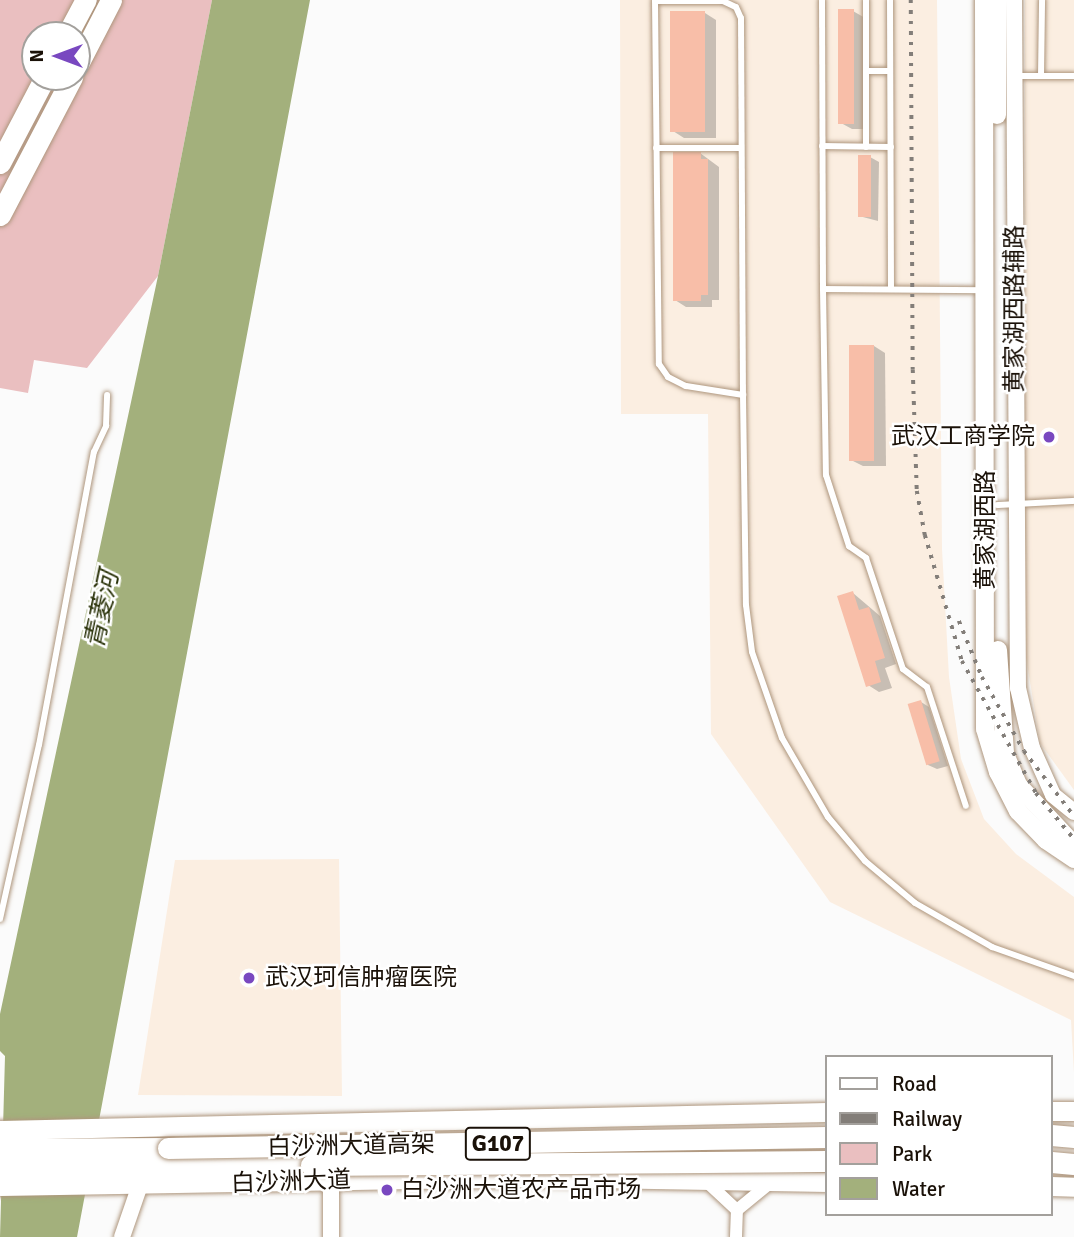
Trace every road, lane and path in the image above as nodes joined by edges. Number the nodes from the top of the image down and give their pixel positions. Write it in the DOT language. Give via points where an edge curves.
graph roads {
  1 [pos="86,0"];
  2 [pos="111,0"];
  3 [pos="822,0"];
  4 [pos="866,0"];
  5 [pos="890,0"];
  6 [pos="984,0"];
  7 [pos="997,0"];
  8 [pos="1014,0"];
  9 [pos="1042,0"];
  10 [pos="655,1"];
  11 [pos="75,21"];
  12 [pos="91,39"];
  13 [pos="866,71"];
  14 [pos="890,71"];
  15 [pos="999,76"];
  16 [pos="1041,76"];
  17 [pos="1074,76"];
  18 [pos="38,91"];
  19 [pos="65,91"];
  20 [pos="822,146"];
  21 [pos="866,146"];
  22 [pos="891,146"];
  23 [pos="656,148"];
  24 [pos="741,148"];
  25 [pos="0,163"];
  26 [pos="0,215"];
  27 [pos="822,289"];
  28 [pos="891,289"];
  29 [pos="986,290"];
  30 [pos="107,395"];
  31 [pos="743,395"];
  32 [pos="1074,501"];
  33 [pos="997,505"];
  34 [pos="1017,505"];
  35 [pos="965,806"];
  36 [pos="1074,811"];
  37 [pos="1074,845"];
  38 [pos="1074,859"];
  39 [pos="0,919"];
  40 [pos="1074,976"];
  41 [pos="1053,1111"];
  42 [pos="1074,1111"];
  43 [pos="825,1112"];
  44 [pos="331,1122"];
  45 [pos="1053,1124"];
  46 [pos="1074,1126"];
  47 [pos="0,1130"];
  48 [pos="1053,1135"];
  49 [pos="825,1137"];
  50 [pos="1074,1137"];
  51 [pos="0,1149"];
  52 [pos="825,1163"];
  53 [pos="1053,1163"];
  54 [pos="1074,1164"];
  55 [pos="0,1168"];
  56 [pos="1053,1173"];
  57 [pos="1074,1174"];
  58 [pos="331,1180"];
  59 [pos="825,1182"];
  60 [pos="708,1183"];
  61 [pos="770,1183"];
  62 [pos="140,1185"];
  63 [pos="0,1186"];
  64 [pos="1053,1186"];
  65 [pos="1074,1187"];
  66 [pos="737,1210"];
  67 [pos="122,1237"];
  68 [pos="331,1237"];
  69 [pos="736,1237"];
  1 -- 11 [label="highway"];
  2 -- 12 [label="highway"];
  3 -- 20 [label="lane"];
  4 -- 13 [label="lane"];
  5 -- 14 [label="lane"];
  6 -- 15 [label="main road, 黄家湖西路"];
  7 -- 15 [label="main road, 黄家湖西路"];
  8 -- 15 [label="street, 黄家湖西路辅路"];
  9 -- 16 [label="lane"];
  10 -- 23 [label="lane"];
  10 -- 24 [label="lane" via="723,1 736,7 740,18"];
  13 -- 14 [label="lane"];
  13 -- 21 [label="lane"];
  14 -- 22 [label="lane"];
  15 -- 16 [label="lane"];
  15 -- 29 [label="main road, 黄家湖西路"];
  15 -- 33 [label="main road, 黄家湖西路"];
  15 -- 34 [label="street, 黄家湖西路辅路"];
  16 -- 17 [label="lane"];
  18 -- 25 [label="highway"];
  19 -- 26 [label="highway"];
  20 -- 21 [label="lane"];
  20 -- 27 [label="lane"];
  21 -- 22 [label="lane"];
  22 -- 28 [label="lane"];
  23 -- 24 [label="lane"];
  23 -- 31 [label="lane" via="659,364 668,377 686,386"];
  24 -- 31 [label="lane"];
  27 -- 28 [label="lane"];
  27 -- 35 [label="lane" via="826,475 849,546 866,558 903,669 927,687"];
  28 -- 29 [label="lane"];
  29 -- 38 [label="main road, 黄家湖西路" via="985,729 998,772 1018,811 1045,840"];
  30 -- 39 [label="lane" via="106,426 94,452 39,745"];
  31 -- 40 [label="lane" via="743,572 752,652 782,738 801,773 828,817 865,860 915,903 992,947 1038,967"];
  32 -- 34 [label="lane"];
  33 -- 34 [label="lane"];
  33 -- 37 [label="main road, 黄家湖西路" via="998,673 1005,754 1018,785"];
  34 -- 36 [label="street, 黄家湖西路辅路" via="1018,688 1025,725 1053,795"];
  41 -- 42 [label="main road"];
  43 -- 44 [label="main road"];
  44 -- 47 [label="main road"];
  44 -- 58 [label="street"];
  45 -- 46 [label="highway"];
  48 -- 50 [label="highway"];
  49 -- 51 [label="highway, 白沙洲大道高架 / G107, bridge"];
  52 -- 55 [label="highway, 白沙洲大道高架 / G107, bridge"];
  53 -- 54 [label="highway"];
  56 -- 57 [label="highway"];
  58 -- 60 [label="main road, 白沙洲大道" via="538,1177"];
  58 -- 62 [label="main road, 白沙洲大道"];
  58 -- 68 [label="street"];
  59 -- 61 [label="main road, 白沙洲大道"];
  60 -- 61 [label="main road, 白沙洲大道"];
  60 -- 66 [label="street"];
  61 -- 66 [label="street"];
  62 -- 63 [label="main road, 白沙洲大道"];
  62 -- 67 [label="street"];
  64 -- 65 [label="main road"];
  66 -- 69 [label="street"];
}
